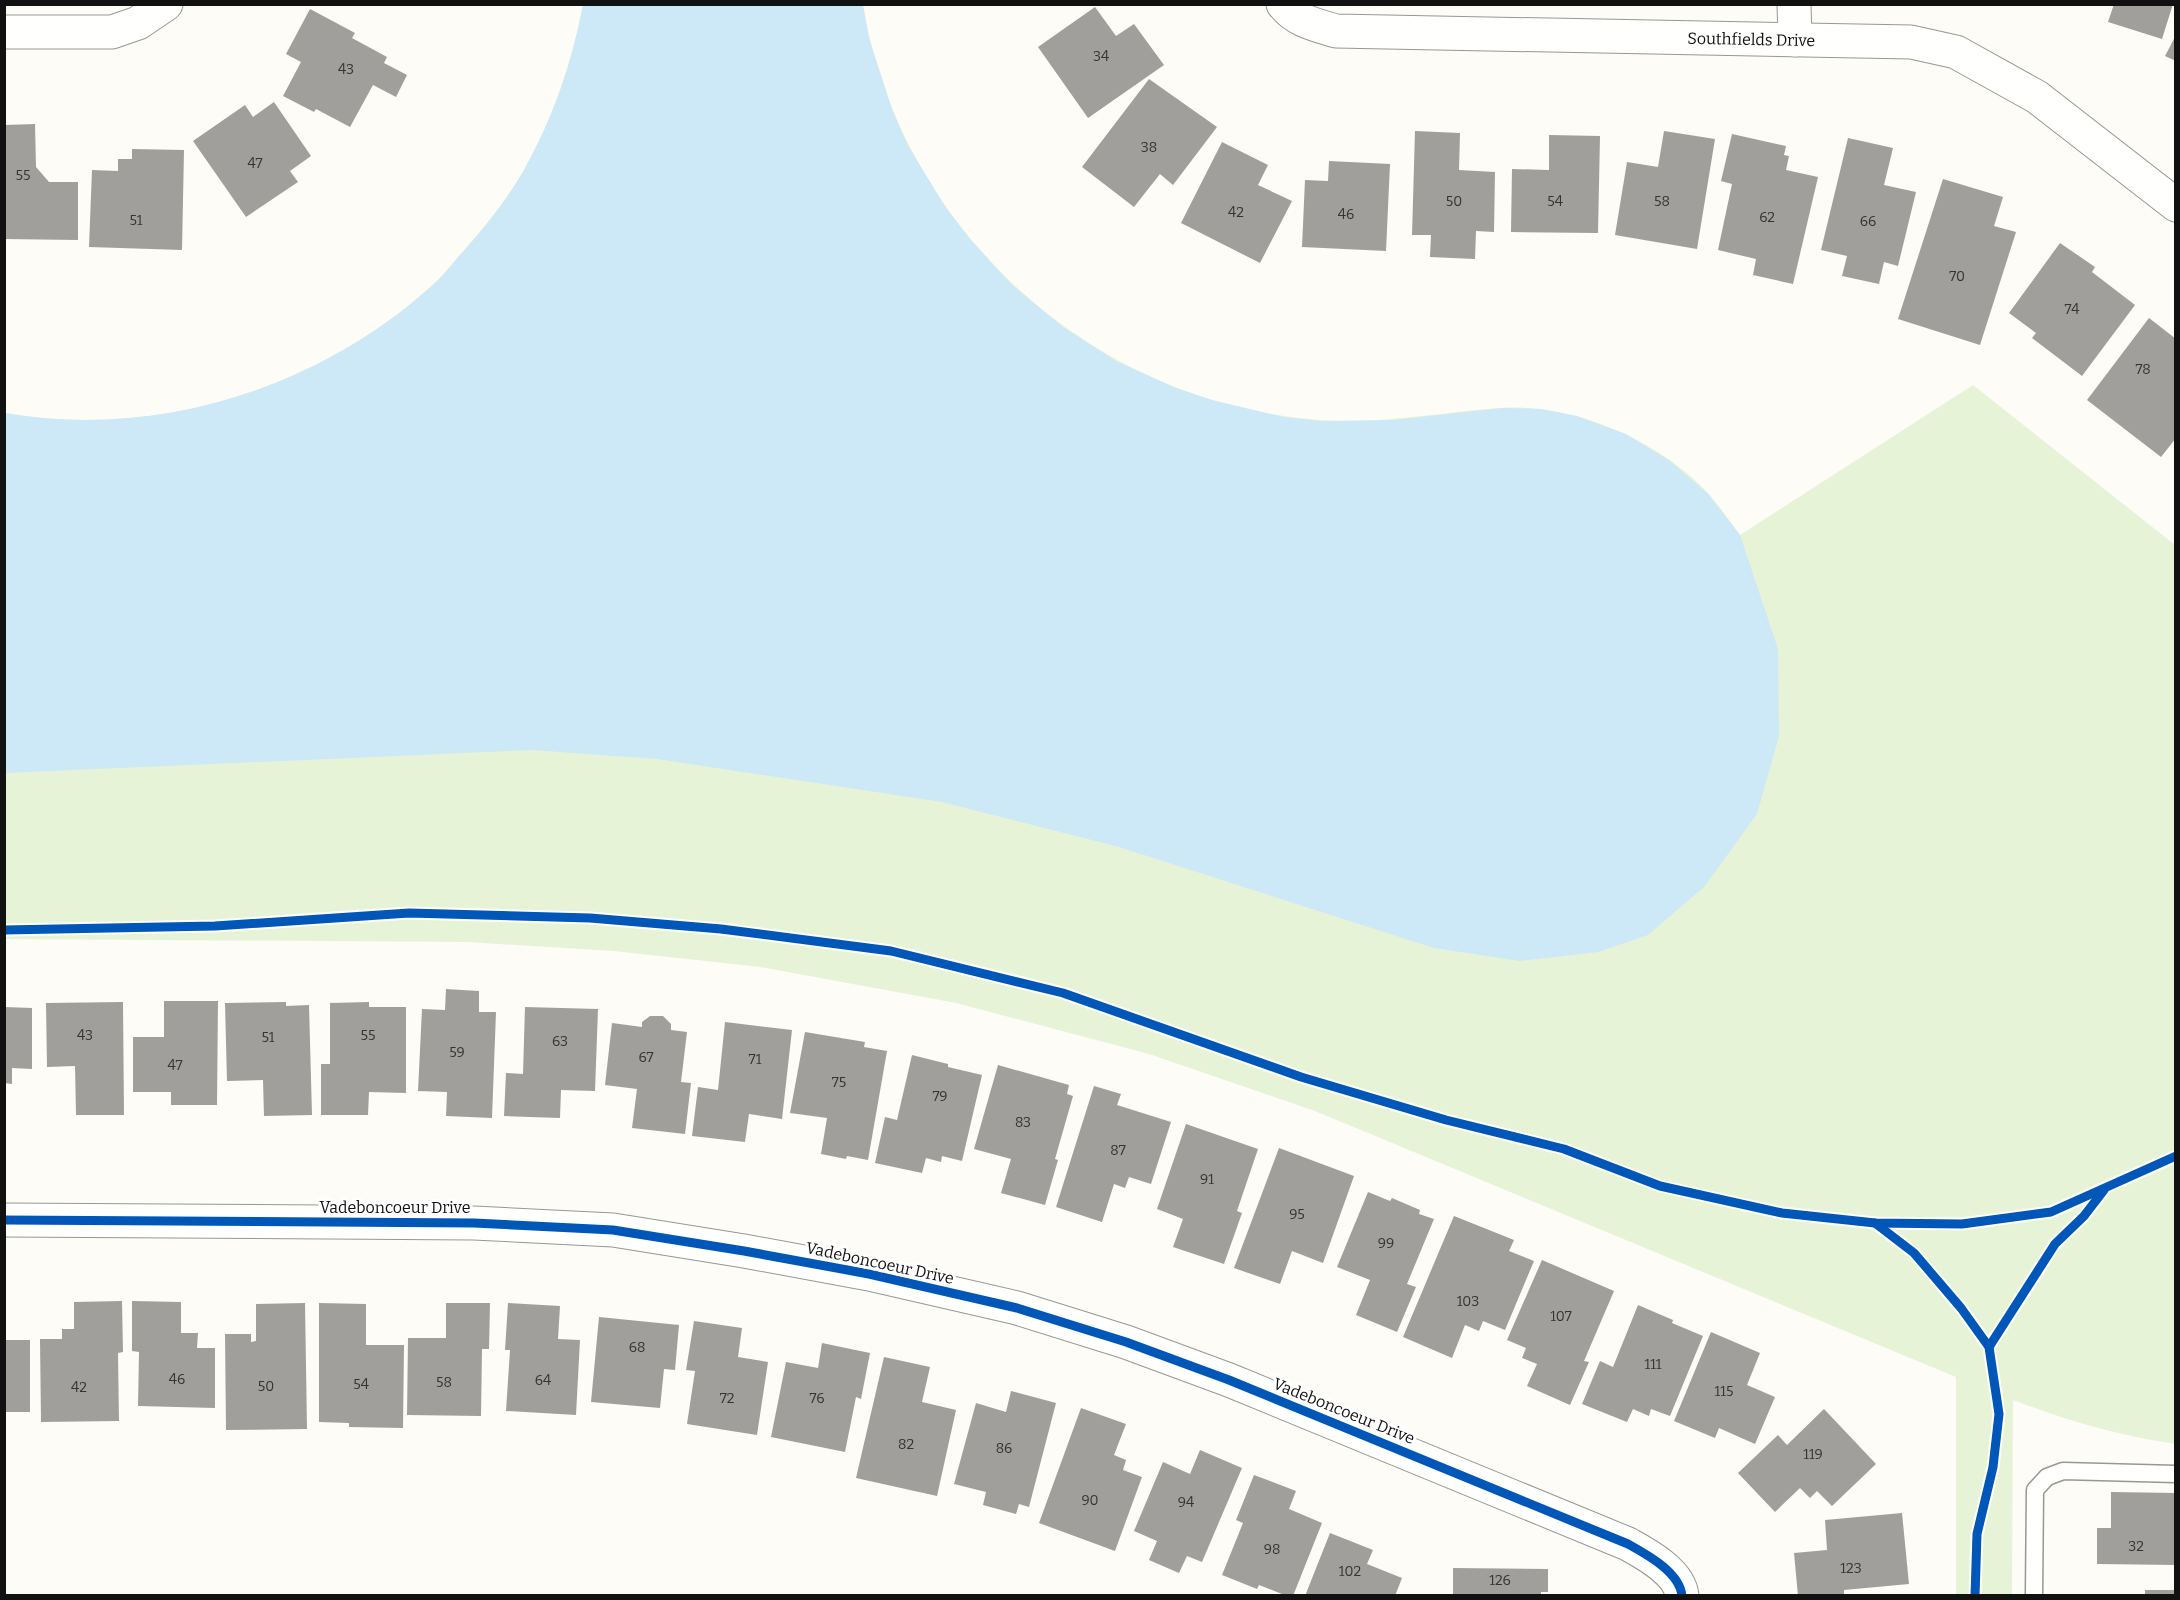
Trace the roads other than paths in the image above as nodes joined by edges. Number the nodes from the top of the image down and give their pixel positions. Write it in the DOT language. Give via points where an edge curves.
graph roads {
  1 [pos="166,4"];
  2 [pos="1283,4"];
  3 [pos="1794,4"];
  4 [pos="4,32"];
  5 [pos="1795,40"];
  6 [pos="2175,205"];
  7 [pos="4,1220"];
  8 [pos="2175,1474"];
  9 [pos="1682,1596"];
  10 [pos="2034,1596"];
  1 -- 4 [label="street" via="138,23 112,32"];
  2 -- 5 [label="street, Southfields Drive" via="1290,14 1335,31"];
  3 -- 5 [label="street"];
  5 -- 6 [label="street, Southfields Drive" via="1911,42 1956,52 2037,97"];
  7 -- 9 [label="street, Vadeboncoeur Drive" via="474,1223 613,1230 823,1266 1017,1308 1229,1380 1628,1544 1669,1572"];
  8 -- 10 [label="lane" via="2063,1471 2047,1477 2035,1490"];
}
